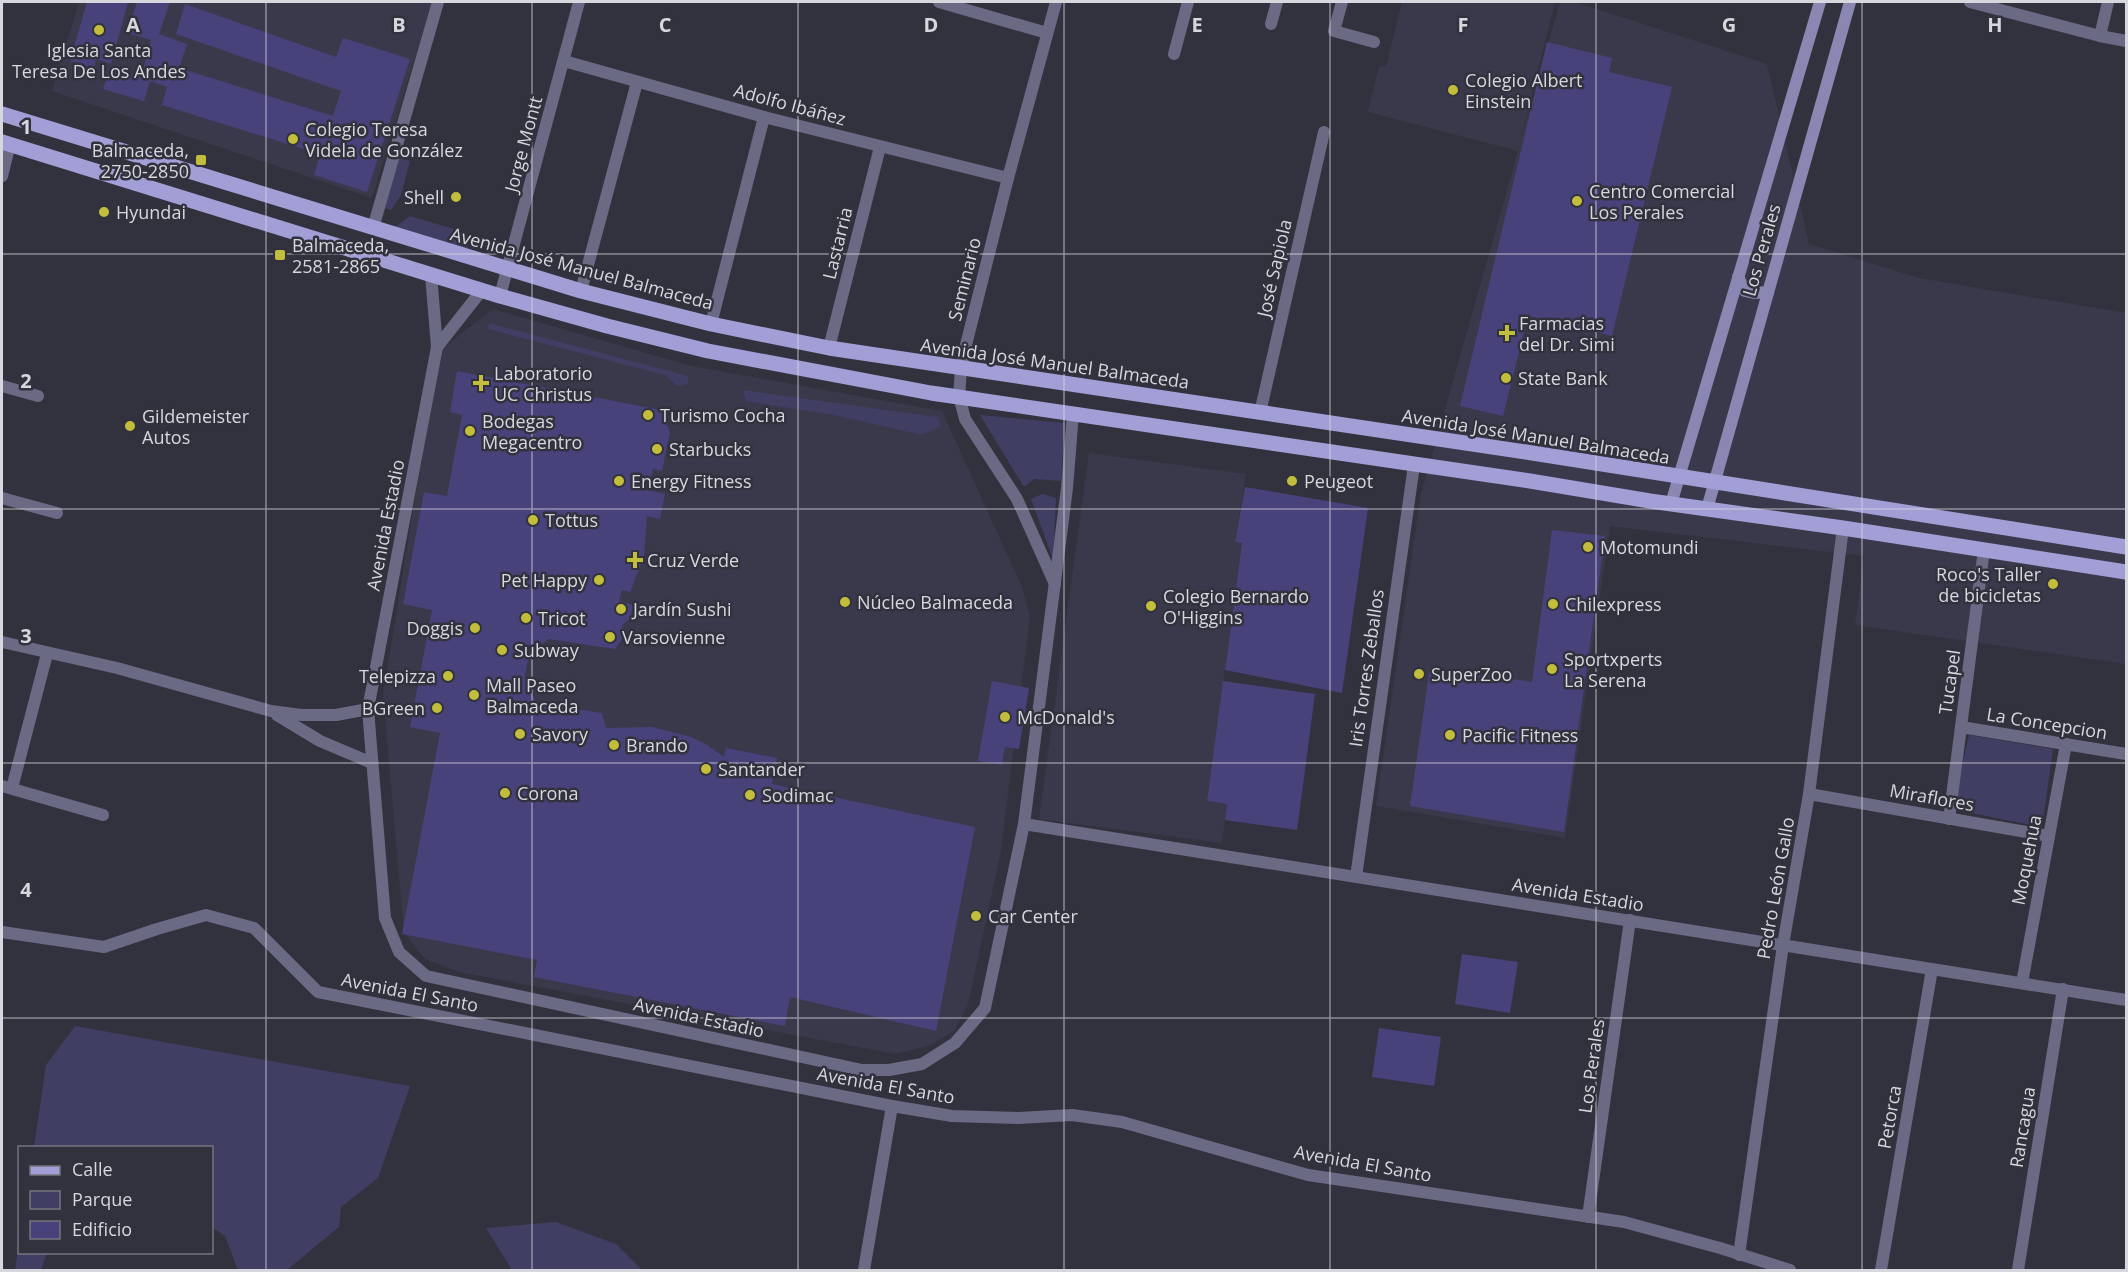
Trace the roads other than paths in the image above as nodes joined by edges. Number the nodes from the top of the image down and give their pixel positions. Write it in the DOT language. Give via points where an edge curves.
graph roads {
  1 [pos="438,2"];
  2 [pos="579,2"];
  3 [pos="939,2"];
  4 [pos="1056,2"];
  5 [pos="1188,2"];
  6 [pos="1277,2"];
  7 [pos="1342,2"];
  8 [pos="1820,2"];
  9 [pos="1850,2"];
  10 [pos="1970,2"];
  11 [pos="2108,2"];
  12 [pos="1271,24"];
  13 [pos="1047,33"];
  14 [pos="2100,36"];
  15 [pos="2127,41"];
  16 [pos="1374,42"];
  17 [pos="1174,54"];
  18 [pos="564,61"];
  19 [pos="637,82"];
  20 [pos="2,114"];
  21 [pos="764,117"];
  22 [pos="1324,132"];
  23 [pos="6,143"];
  24 [pos="880,147"];
  25 [pos="2,176"];
  26 [pos="1008,178"];
  27 [pos="373,228"];
  28 [pos="508,270"];
  29 [pos="431,275"];
  30 [pos="1738,277"];
  31 [pos="482,290"];
  32 [pos="581,291"];
  33 [pos="1768,292"];
  34 [pos="500,296"];
  35 [pos="711,324"];
  36 [pos="437,347"];
  37 [pos="829,348"];
  38 [pos="961,369"];
  39 [pos="2,386"];
  40 [pos="38,396"];
  41 [pos="959,396"];
  42 [pos="1073,413"];
  43 [pos="1260,413"];
  44 [pos="1414,465"];
  45 [pos="1678,478"];
  46 [pos="1714,483"];
  47 [pos="2,498"];
  48 [pos="1671,504"];
  49 [pos="1707,509"];
  50 [pos="57,513"];
  51 [pos="1843,528"];
  52 [pos="2127,547"];
  53 [pos="1984,550"];
  54 [pos="2127,572"];
  55 [pos="1054,584"];
  56 [pos="2,642"];
  57 [pos="47,654"];
  58 [pos="368,709"];
  59 [pos="271,711"];
  60 [pos="1961,727"];
  61 [pos="2066,744"];
  62 [pos="2127,754"];
  63 [pos="372,763"];
  64 [pos="7,787"];
  65 [pos="1809,794"];
  66 [pos="103,815"];
  67 [pos="1949,819"];
  68 [pos="1024,824"];
  69 [pos="2049,836"];
  70 [pos="1356,877"];
  71 [pos="1630,920"];
  72 [pos="2,932"];
  73 [pos="1783,945"];
  74 [pos="1932,969"];
  75 [pos="2022,983"];
  76 [pos="2063,989"];
  77 [pos="2127,1000"];
  78 [pos="892,1106"];
  79 [pos="1588,1217"];
  80 [pos="1739,1255"];
  81 [pos="864,1270"];
  82 [pos="1790,1270"];
  83 [pos="1881,1270"];
  84 [pos="2018,1270"];
  1 -- 27 [label="street"];
  2 -- 18 [label="street, Jorge Montt"];
  3 -- 13 [label="street"];
  4 -- 13 [label="street, Seminario"];
  5 -- 17 [label="street"];
  6 -- 12 [label="street"];
  7 -- 16 [label="street" via="1334,31"];
  8 -- 30 [label="main road, Los Perales"];
  9 -- 33 [label="main road, Los Perales"];
  10 -- 14 [label="street"];
  11 -- 14 [label="street"];
  13 -- 26 [label="street, Seminario"];
  14 -- 15 [label="street"];
  18 -- 19 [label="street, Adolfo Ibáñez"];
  18 -- 28 [label="street, Jorge Montt"];
  19 -- 21 [label="street, Adolfo Ibáñez"];
  19 -- 32 [label="street"];
  20 -- 27 [label="main road, Avenida José Manuel Balmaceda"];
  21 -- 24 [label="street, Adolfo Ibáñez"];
  21 -- 35 [label="street"];
  22 -- 43 [label="street, José Sapiola"];
  23 -- 25 [label="street"];
  23 -- 29 [label="main road"];
  24 -- 26 [label="street, Adolfo Ibáñez"];
  24 -- 37 [label="street, Lastarria"];
  26 -- 38 [label="street, Seminario"];
  27 -- 28 [label="main road, Avenida José Manuel Balmaceda"];
  28 -- 32 [label="main road, Avenida José Manuel Balmaceda"];
  28 -- 34 [label="street, Jorge Montt"];
  29 -- 31 [label="main road"];
  29 -- 36 [label="street, Avenida Estadio"];
  30 -- 33 [label="main road" via="1745,291"];
  30 -- 45 [label="main road, Los Perales"];
  31 -- 34 [label="main road"];
  31 -- 36 [label="street, Avenida Estadio"];
  32 -- 35 [label="main road, Avenida José Manuel Balmaceda"];
  33 -- 46 [label="main road, Los Perales"];
  34 -- 41 [label="main road" via="708,351"];
  35 -- 37 [label="main road, Avenida José Manuel Balmaceda"];
  36 -- 58 [label="street, Avenida Estadio"];
  37 -- 38 [label="main road, Avenida José Manuel Balmaceda"];
  38 -- 41 [label="street, Seminario"];
  38 -- 43 [label="main road, Avenida José Manuel Balmaceda"];
  39 -- 40 [label="street"];
  41 -- 42 [label="main road"];
  41 -- 55 [label="street, Seminario" via="965,419 1017,499"];
  42 -- 44 [label="main road"];
  42 -- 55 [label="street, Avenida Estadio"];
  43 -- 45 [label="main road, Avenida José Manuel Balmaceda"];
  44 -- 48 [label="main road"];
  44 -- 70 [label="street, Iris Torres Zeballos"];
  45 -- 46 [label="main road, Avenida José Manuel Balmaceda"];
  45 -- 48 [label="main road, Los Perales"];
  46 -- 49 [label="main road, Los Perales"];
  46 -- 52 [label="main road, Avenida José Manuel Balmaceda"];
  47 -- 50 [label="street"];
  48 -- 49 [label="main road"];
  49 -- 51 [label="main road"];
  51 -- 53 [label="main road"];
  51 -- 65 [label="street, Pedro León Gallo"];
  53 -- 54 [label="main road"];
  53 -- 60 [label="street, Tucapel"];
  55 -- 68 [label="street, Avenida Estadio"];
  56 -- 57 [label="street"];
  57 -- 59 [label="street" via="117,668"];
  57 -- 64 [label="street"];
  58 -- 59 [label="street" via="336,715"];
  58 -- 63 [label="street, Avenida Estadio"];
  59 -- 63 [label="street" via="320,741"];
  60 -- 61 [label="street, La Concepcion"];
  60 -- 67 [label="street, Tucapel"];
  61 -- 62 [label="street, La Concepcion"];
  61 -- 69 [label="street, Moquehua"];
  63 -- 68 [label="street, Avenida Estadio" via="385,918 399,952 426,976 862,1070 922,1064 955,1042 985,1008"];
  64 -- 66 [label="street"];
  65 -- 67 [label="street, Miraflores"];
  65 -- 73 [label="street, Pedro León Gallo"];
  67 -- 69 [label="street, Miraflores"];
  68 -- 70 [label="street, Avenida Estadio"];
  69 -- 75 [label="street, Moquehua"];
  70 -- 71 [label="street, Avenida Estadio"];
  71 -- 73 [label="street, Avenida Estadio"];
  71 -- 79 [label="street, Los Perales"];
  72 -- 78 [label="street, Avenida El Santo" via="104,947 206,915 254,928 318,992"];
  73 -- 74 [label="street, Avenida Estadio"];
  73 -- 80 [label="street, Pedro León Gallo"];
  74 -- 75 [label="street, Avenida Estadio"];
  74 -- 83 [label="street, Petorca"];
  75 -- 76 [label="street, Avenida Estadio"];
  76 -- 77 [label="street, Avenida Estadio"];
  76 -- 84 [label="street, Rancagua"];
  78 -- 79 [label="street, Avenida El Santo" via="952,1116 1019,1118 1072,1114 1122,1122 1308,1175"];
  78 -- 81 [label="street"];
  79 -- 80 [label="street, Avenida El Santo" via="1624,1222"];
  80 -- 82 [label="street, Avenida El Santo"];
}
